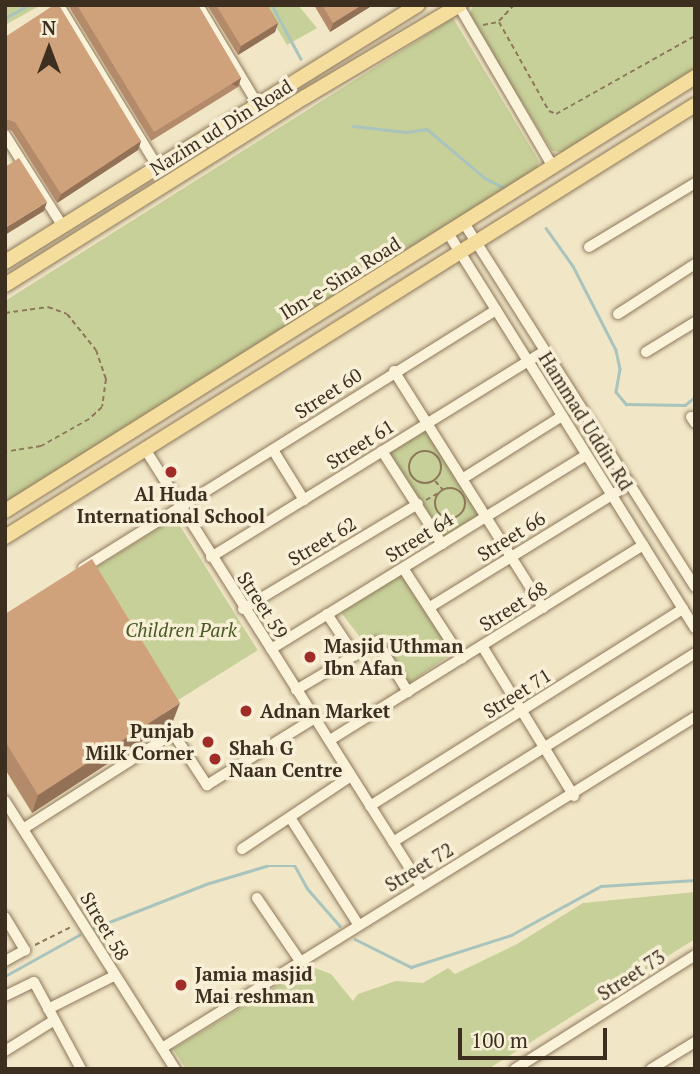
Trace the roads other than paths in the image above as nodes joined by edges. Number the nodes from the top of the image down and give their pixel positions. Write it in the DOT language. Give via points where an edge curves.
graph roads {
  1 [pos="198,5"];
  2 [pos="418,5"];
  3 [pos="460,6"];
  4 [pos="60,7"];
  5 [pos="695,77"];
  6 [pos="294,80"];
  7 [pos="305,97"];
  8 [pos="257,103"];
  9 [pos="693,111"];
  10 [pos="5,135"];
  11 [pos="603,135"];
  12 [pos="614,155"];
  13 [pos="157,166"];
  14 [pos="552,167"];
  15 [pos="695,183"];
  16 [pos="464,223"];
  17 [pos="62,225"];
  18 [pos="447,233"];
  19 [pos="474,240"];
  20 [pos="589,247"];
  21 [pos="459,251"];
  22 [pos="5,262"];
  23 [pos="695,264"];
  24 [pos="5,285"];
  25 [pos="496,310"];
  26 [pos="618,314"];
  27 [pos="695,322"];
  28 [pos="545,351"];
  29 [pos="646,352"];
  30 [pos="527,361"];
  31 [pos="394,371"];
  32 [pos="562,416"];
  33 [pos="427,423"];
  34 [pos="145,449"];
  35 [pos="273,450"];
  36 [pos="382,451"];
  37 [pos="586,455"];
  38 [pos="462,480"];
  39 [pos="630,484"];
  40 [pos="612,495"];
  41 [pos="304,499"];
  42 [pos="418,504"];
  43 [pos="180,506"];
  44 [pos="5,511"];
  45 [pos="486,517"];
  46 [pos="5,537"];
  47 [pos="442,544"];
  48 [pos="643,545"];
  49 [pos="211,557"];
  50 [pos="511,557"];
  51 [pos="403,568"];
  52 [pos="75,573"];
  53 [pos="695,587"];
  54 [pos="430,607"];
  55 [pos="543,608"];
  56 [pos="243,609"];
  57 [pos="683,609"];
  58 [pos="327,614"];
  59 [pos="695,628"];
  60 [pos="482,646"];
  61 [pos="271,649"];
  62 [pos="695,653"];
  63 [pos="355,656"];
  64 [pos="461,659"];
  65 [pos="296,690"];
  66 [pos="408,692"];
  67 [pos="523,711"];
  68 [pos="695,717"];
  69 [pos="316,718"];
  70 [pos="330,740"];
  71 [pos="545,748"];
  72 [pos="351,776"];
  73 [pos="574,796"];
  74 [pos="5,801"];
  75 [pos="370,806"];
  76 [pos="291,819"];
  77 [pos="26,827"];
  78 [pos="393,842"];
  79 [pos="242,849"];
  80 [pos="421,886"];
  81 [pos="257,898"];
  82 [pos="5,917"];
  83 [pos="358,924"];
  84 [pos="695,955"];
  85 [pos="5,961"];
  86 [pos="300,961"];
  87 [pos="114,976"];
  88 [pos="5,996"];
  89 [pos="48,1009"];
  90 [pos="54,1021"];
  91 [pos="695,1042"];
  92 [pos="162,1048"];
  93 [pos="5,1051"];
  94 [pos="669,1058"];
  95 [pos="76,1067"];
  96 [pos="169,1067"];
  97 [pos="515,1069"];
  98 [pos="651,1069"];
  99 [pos="677,1069"];
  1 -- 8 [label="street"];
  2 -- 6 [label="main road, Nazim ud Din Road"];
  3 -- 7 [label="main road, Nazim ud Din Road"];
  3 -- 14 [label="street"];
  4 -- 13 [label="street"];
  5 -- 11 [label="main road, Ibn-e-Sina Road"];
  6 -- 7 [label="main road"];
  6 -- 8 [label="main road, Nazim ud Din Road"];
  7 -- 24 [label="main road, Nazim ud Din Road"];
  8 -- 13 [label="main road, Nazim ud Din Road"];
  9 -- 12 [label="main road, Ibn-e-Sina Road"];
  10 -- 17 [label="street"];
  11 -- 12 [label="main road"];
  11 -- 14 [label="main road, Ibn-e-Sina Road"];
  12 -- 19 [label="main road, Ibn-e-Sina Road"];
  13 -- 17 [label="main road, Nazim ud Din Road"];
  14 -- 16 [label="main road, Ibn-e-Sina Road"];
  15 -- 20 [label="street"];
  16 -- 18 [label="main road, Ibn-e-Sina Road"];
  16 -- 19 [label="street, Hammad Uddin Rd"];
  17 -- 22 [label="main road, Nazim ud Din Road"];
  18 -- 21 [label="street, Hammad Uddin Rd"];
  18 -- 44 [label="main road, Ibn-e-Sina Road"];
  19 -- 21 [label="main road, Ibn-e-Sina Road"];
  19 -- 28 [label="street, Hammad Uddin Rd"];
  21 -- 25 [label="street, Hammad Uddin Rd"];
  21 -- 34 [label="main road, Ibn-e-Sina Road"];
  23 -- 26 [label="street"];
  25 -- 30 [label="street, Hammad Uddin Rd"];
  25 -- 31 [label="street, Street 60"];
  27 -- 29 [label="street"];
  28 -- 30 [label="street, Street 61"];
  28 -- 39 [label="street, Hammad Uddin Rd"];
  30 -- 32 [label="street, Hammad Uddin Rd"];
  30 -- 33 [label="street, Street 61"];
  31 -- 33 [label="street"];
  31 -- 35 [label="street, Street 60"];
  32 -- 37 [label="street, Hammad Uddin Rd"];
  32 -- 38 [label="street"];
  33 -- 36 [label="street, Street 61"];
  33 -- 38 [label="street"];
  34 -- 43 [label="street, Street 59"];
  34 -- 46 [label="main road, Ibn-e-Sina Road"];
  35 -- 41 [label="street"];
  35 -- 43 [label="street, Street 60"];
  36 -- 41 [label="street, Street 61"];
  36 -- 42 [label="street"];
  37 -- 40 [label="street, Hammad Uddin Rd"];
  37 -- 45 [label="street, Street 64"];
  38 -- 45 [label="street"];
  39 -- 40 [label="street, Street 66"];
  39 -- 53 [label="street, Hammad Uddin Rd"];
  40 -- 48 [label="street, Hammad Uddin Rd"];
  40 -- 50 [label="street, Street 66"];
  41 -- 49 [label="street, Street 61"];
  42 -- 47 [label="street"];
  42 -- 56 [label="street, Street 62"];
  43 -- 49 [label="street, Street 59"];
  43 -- 52 [label="street, Street 60"];
  45 -- 47 [label="street, Street 64"];
  45 -- 50 [label="street"];
  47 -- 51 [label="street, Street 64"];
  48 -- 55 [label="street, Street 68"];
  48 -- 57 [label="street, Hammad Uddin Rd"];
  49 -- 56 [label="street, Street 59"];
  50 -- 54 [label="street, Street 66"];
  50 -- 55 [label="street"];
  51 -- 54 [label="street"];
  51 -- 58 [label="street, Street 64"];
  54 -- 64 [label="street"];
  55 -- 60 [label="street, Street 68"];
  56 -- 61 [label="street, Street 59"];
  57 -- 59 [label="street, Hammad Uddin Rd"];
  57 -- 67 [label="street, Street 71"];
  58 -- 61 [label="street, Street 64"];
  58 -- 63 [label="street"];
  60 -- 64 [label="street, Street 68"];
  60 -- 67 [label="street"];
  61 -- 65 [label="street, Street 59"];
  62 -- 71 [label="street"];
  63 -- 65 [label="street"];
  63 -- 66 [label="street" via="377,642"];
  64 -- 66 [label="street, Street 68"];
  65 -- 69 [label="street, Street 59"];
  66 -- 70 [label="street, Street 68"];
  67 -- 71 [label="street"];
  67 -- 75 [label="street, Street 71"];
  68 -- 73 [label="street, Street 72"];
  69 -- 70 [label="street, Street 59"];
  69 -- 77 [label="street" via="207,785 172,735"];
  70 -- 72 [label="street, Street 59"];
  71 -- 73 [label="street"];
  71 -- 78 [label="street"];
  72 -- 75 [label="street, Street 59"];
  72 -- 76 [label="street"];
  73 -- 80 [label="street, Street 72"];
  74 -- 77 [label="street, Street 58"];
  75 -- 78 [label="street, Street 59"];
  76 -- 79 [label="street"];
  76 -- 83 [label="street"];
  77 -- 87 [label="street, Street 58"];
  78 -- 80 [label="street, Street 59"];
  80 -- 83 [label="street, Street 72"];
  81 -- 86 [label="street"];
  82 -- 85 [label="street" via="24,950"];
  83 -- 86 [label="street, Street 72"];
  84 -- 97 [label="street, Street 73"];
  86 -- 92 [label="street, Street 72"];
  87 -- 89 [label="street"];
  87 -- 92 [label="street, Street 58"];
  88 -- 89 [label="street" via="33,981"];
  89 -- 90 [label="street"];
  90 -- 93 [label="street"];
  90 -- 95 [label="street"];
  91 -- 94 [label="street"];
  92 -- 96 [label="street, Street 58"];
  94 -- 98 [label="street"];
  94 -- 99 [label="street"];
}
